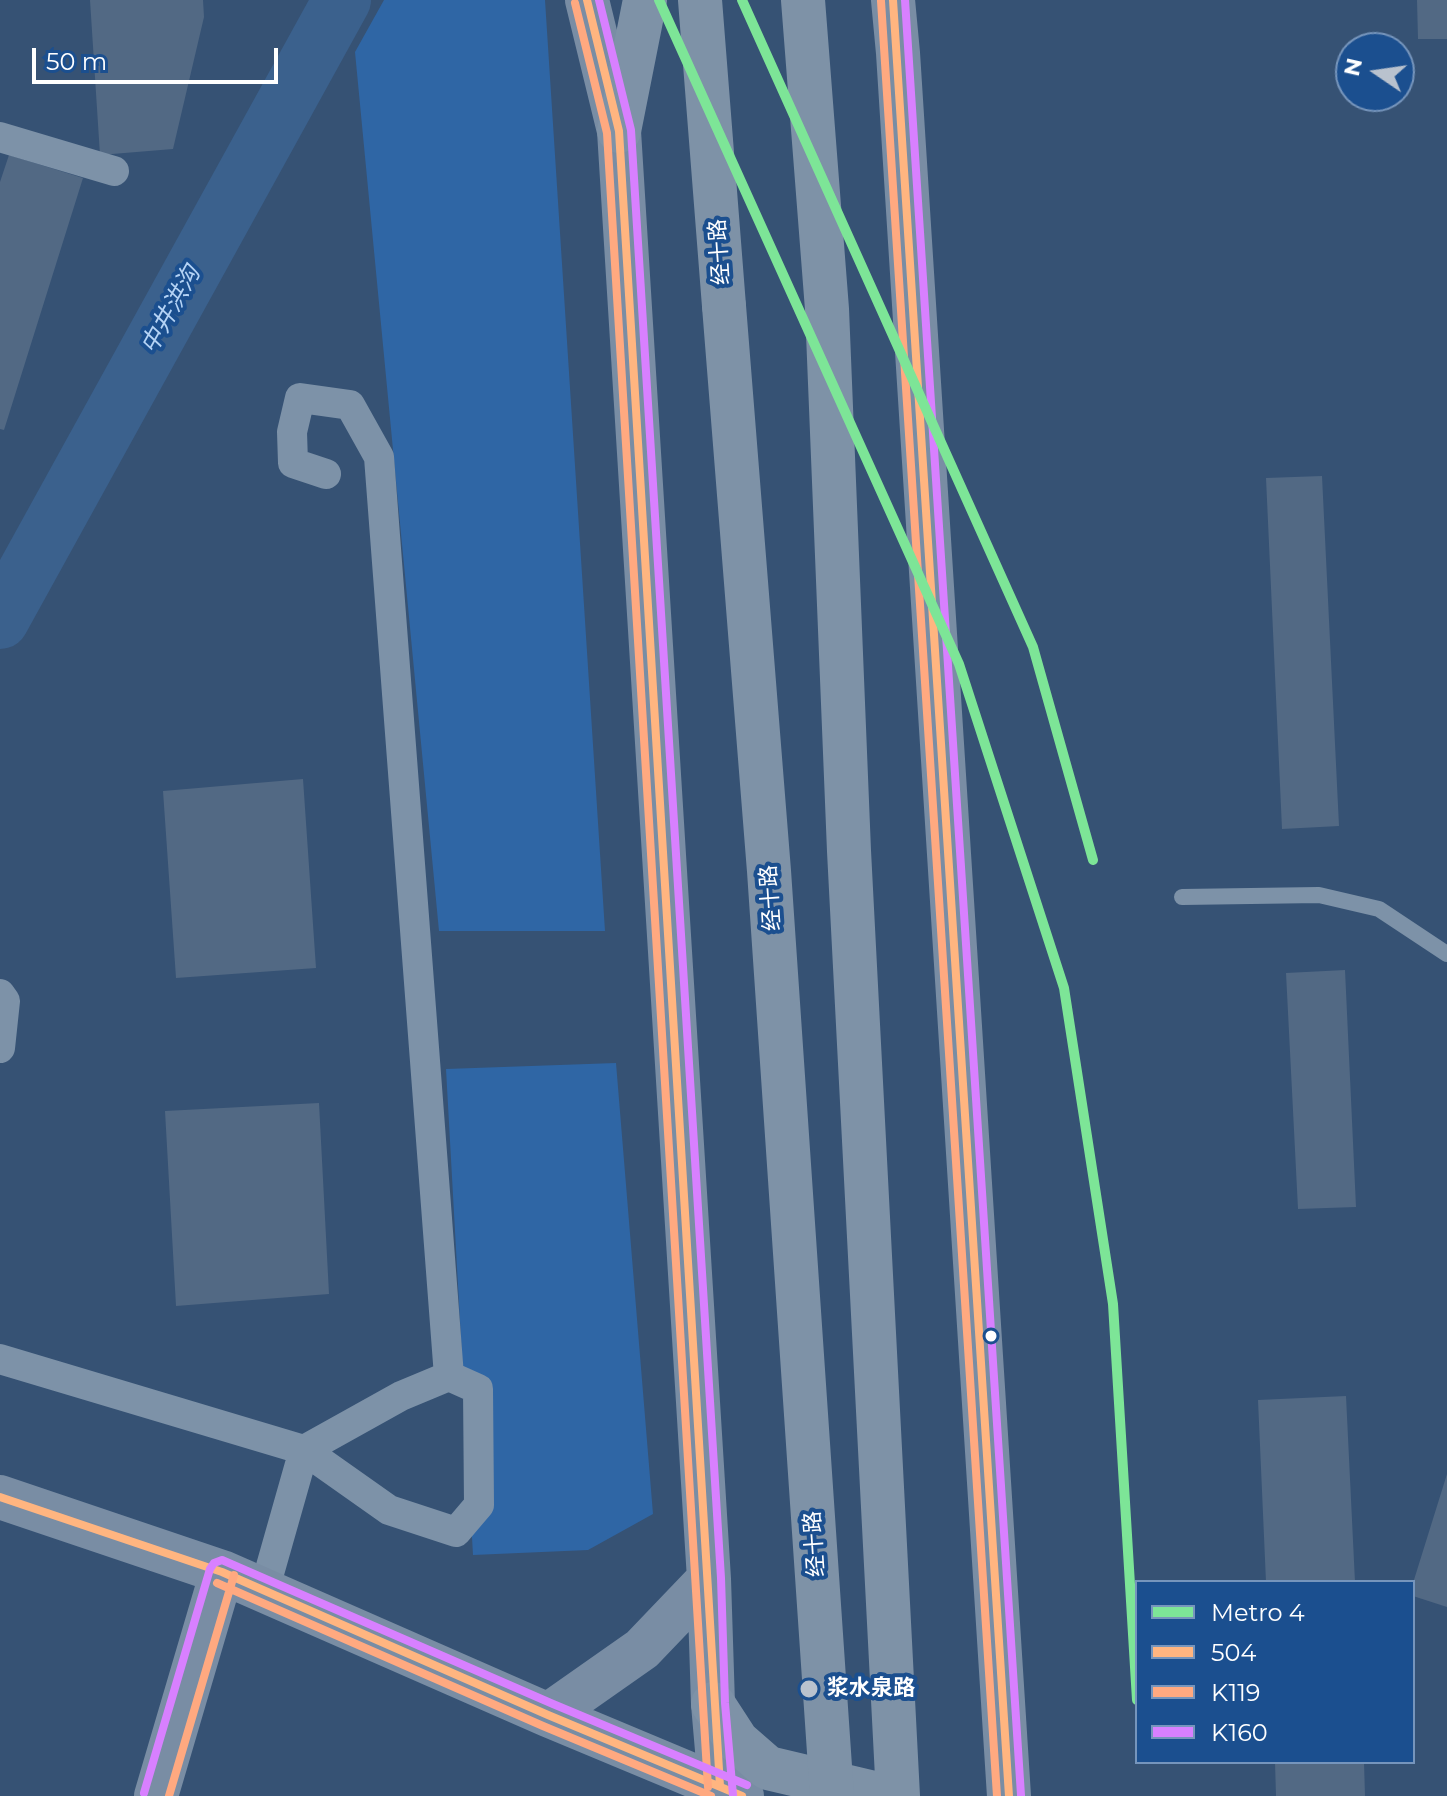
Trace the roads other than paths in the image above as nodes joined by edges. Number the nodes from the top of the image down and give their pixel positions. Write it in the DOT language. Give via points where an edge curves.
graph roads {
  1 [pos="587,0"];
  2 [pos="645,0"];
  3 [pos="700,0"];
  4 [pos="803,0"];
  5 [pos="893,0"];
  6 [pos="619,131"];
  7 [pos="0,137"];
  8 [pos="114,171"];
  9 [pos="326,474"];
  10 [pos="1182,897"];
  11 [pos="1447,954"];
  12 [pos="0,994"];
  13 [pos="0,1048"];
  14 [pos="0,1359"];
  15 [pos="449,1376"];
  16 [pos="304,1450"];
  17 [pos="0,1497"];
  18 [pos="222,1572"];
  19 [pos="709,1579"];
  20 [pos="264,1591"];
  21 [pos="713,1704"];
  22 [pos="548,1715"];
  23 [pos="728,1793"];
  24 [pos="156,1796"];
  25 [pos="832,1796"];
  26 [pos="886,1796"];
  27 [pos="898,1796"];
  28 [pos="1009,1796"];
  1 -- 6 [label="main road"];
  2 -- 6 [label="highway"];
  3 -- 25 [label="highway, 经十路, bridge" via="769,871"];
  4 -- 27 [label="highway" via="827,309"];
  5 -- 28 [label="main road"];
  6 -- 19 [label="main road"];
  7 -- 8 [label="street"];
  9 -- 15 [label="street" via="293,463 292,432 300,398 350,405 379,457"];
  10 -- 11 [label="lane" via="1319,895 1379,909"];
  12 -- 13 [label="street" via="5,1001"];
  14 -- 16 [label="street"];
  15 -- 16 [label="street" via="401,1396"];
  15 -- 16 [label="street" via="478,1389 479,1505 456,1532 389,1510"];
  16 -- 20 [label="street"];
  17 -- 18 [label="main road"];
  18 -- 20 [label="main road"];
  18 -- 24 [label="main road"];
  19 -- 21 [label="main road"];
  19 -- 22 [label="main road" via="642,1649"];
  20 -- 22 [label="main road"];
  21 -- 23 [label="main road"];
  21 -- 26 [label="highway" via="737,1741 768,1768"];
  22 -- 23 [label="main road"];
}
